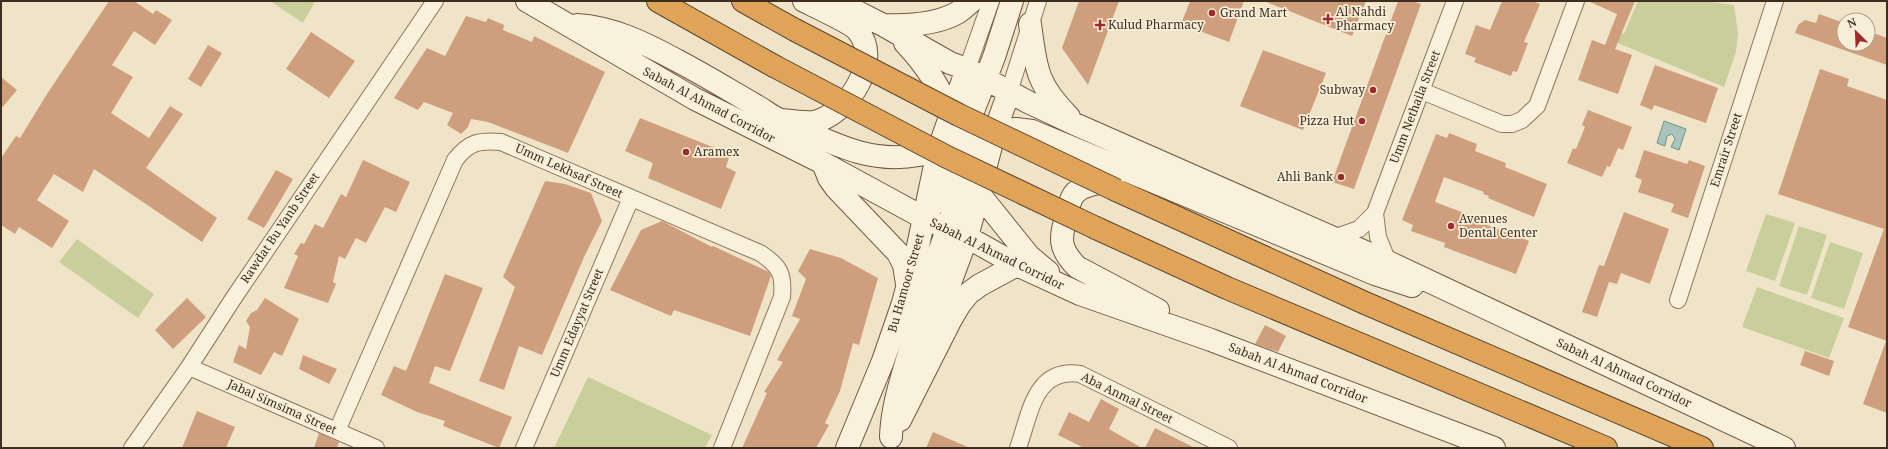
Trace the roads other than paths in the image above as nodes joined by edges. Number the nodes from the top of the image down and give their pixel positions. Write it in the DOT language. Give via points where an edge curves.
graph roads {
  1 [pos="527,1"];
  2 [pos="658,1"];
  3 [pos="743,1"];
  4 [pos="804,1"];
  5 [pos="836,1"];
  6 [pos="972,1"];
  7 [pos="991,1"];
  8 [pos="1012,1"];
  9 [pos="1038,1"];
  10 [pos="1455,1"];
  11 [pos="1576,1"];
  12 [pos="1775,1"];
  13 [pos="431,4"];
  14 [pos="568,24"];
  15 [pos="1030,24"];
  16 [pos="883,25"];
  17 [pos="967,69"];
  18 [pos="986,79"];
  19 [pos="1422,91"];
  20 [pos="1009,92"];
  21 [pos="950,112"];
  22 [pos="780,120"];
  23 [pos="1076,125"];
  24 [pos="995,131"];
  25 [pos="960,150"];
  26 [pos="938,151"];
  27 [pos="822,163"];
  28 [pos="1146,178"];
  29 [pos="979,194"];
  30 [pos="631,198"];
  31 [pos="1375,213"];
  32 [pos="924,218"];
  33 [pos="958,233"];
  34 [pos="1333,238"];
  35 [pos="1388,262"];
  36 [pos="1017,265"];
  37 [pos="908,286"];
  38 [pos="1446,290"];
  39 [pos="1080,294"];
  40 [pos="1678,300"];
  41 [pos="1211,340"];
  42 [pos="189,367"];
  43 [pos="337,431"];
  44 [pos="889,443"];
  45 [pos="132,448"];
  46 [pos="376,448"];
  47 [pos="524,448"];
  48 [pos="722,448"];
  49 [pos="847,448"];
  50 [pos="1018,448"];
  51 [pos="1230,448"];
  52 [pos="1494,448"];
  53 [pos="1606,448"];
  54 [pos="1702,448"];
  55 [pos="1784,448"];
  1 -- 14 [label="street, Sabah Al Ahmad Corridor"];
  2 -- 53 [label="highway, bridge" via="774,66 947,157 1096,228 1227,288"];
  3 -- 54 [label="highway, bridge" via="959,114 1116,190 1365,303"];
  4 -- 22 [label="street" via="856,29 864,40 868,53 865,71 851,95 831,115 814,122"];
  5 -- 16 [label="street, Sabah Al Ahmad Corridor"];
  6 -- 16 [label="street" via="958,13 934,21 908,26"];
  7 -- 17 [label="street"];
  8 -- 18 [label="street"];
  9 -- 15 [label="street"];
  10 -- 19 [label="street, Umm Nethaila Street"];
  11 -- 19 [label="street" via="1536,106 1522,120 1502,124"];
  12 -- 40 [label="street, Emrair Street"];
  13 -- 42 [label="street, Rawdat Bu Yanb Street"];
  14 -- 22 [label="street" via="594,26 629,37 677,60"];
  14 -- 27 [label="street, Sabah Al Ahmad Corridor" via="695,99"];
  15 -- 20 [label="street"];
  15 -- 23 [label="street" via="1036,65 1043,86"];
  16 -- 17 [label="street, Sabah Al Ahmad Corridor" via="950,63"];
  16 -- 21 [label="street" via="920,61 941,92"];
  17 -- 18 [label="street, Sabah Al Ahmad Corridor"];
  17 -- 21 [label="street, Bu Hamoor Street"];
  18 -- 20 [label="street, Sabah Al Ahmad Corridor"];
  18 -- 25 [label="street"];
  19 -- 31 [label="street, Umm Nethaila Street"];
  20 -- 23 [label="street, Sabah Al Ahmad Corridor"];
  20 -- 24 [label="street"];
  20 -- 25 [label="street" via="996,113"];
  21 -- 25 [label="street"];
  21 -- 26 [label="street, Bu Hamoor Street"];
  22 -- 26 [label="street" via="829,142 881,158 901,158"];
  23 -- 34 [label="street, Sabah Al Ahmad Corridor"];
  24 -- 25 [label="street"];
  24 -- 28 [label="street" via="1032,131"];
  24 -- 29 [label="street"];
  25 -- 26 [label="street"];
  25 -- 29 [label="street" via="967,178"];
  25 -- 32 [label="street"];
  25 -- 33 [label="street"];
  26 -- 32 [label="street, Bu Hamoor Street"];
  27 -- 32 [label="street, Sabah Al Ahmad Corridor"];
  27 -- 37 [label="street" via="836,188 898,253 904,265"];
  28 -- 38 [label="street" via="1375,274 1425,290"];
  28 -- 41 [label="street" via="1091,184 1075,193 1062,233 1062,245 1067,257 1078,267"];
  29 -- 33 [label="street"];
  29 -- 39 [label="street" via="1029,256"];
  30 -- 43 [label="street, Umm Lekhsaf Street" via="502,142 487,140 464,149 455,160"];
  30 -- 47 [label="street, Umm Edayyat Street"];
  30 -- 48 [label="street, Umm Lekhsaf Street" via="760,253 780,270 784,283 782,297"];
  31 -- 34 [label="street, Umm Nethaila Street" via="1359,229"];
  31 -- 35 [label="street, Umm Nethaila Street" via="1378,237"];
  32 -- 33 [label="street, Sabah Al Ahmad Corridor"];
  32 -- 37 [label="street, Bu Hamoor Street"];
  33 -- 36 [label="street, Sabah Al Ahmad Corridor"];
  33 -- 44 [label="street"];
  34 -- 35 [label="street, Sabah Al Ahmad Corridor"];
  35 -- 38 [label="street, Sabah Al Ahmad Corridor"];
  36 -- 39 [label="street, Sabah Al Ahmad Corridor"];
  36 -- 44 [label="street" via="980,285 960,304"];
  37 -- 49 [label="street, Bu Hamoor Street" via="883,361"];
  38 -- 55 [label="street, Sabah Al Ahmad Corridor"];
  39 -- 41 [label="street, Sabah Al Ahmad Corridor"];
  41 -- 52 [label="street, Sabah Al Ahmad Corridor"];
  42 -- 43 [label="street, Jabal Simsima Street"];
  42 -- 45 [label="street, Rawdat Bu Yanb Street"];
  43 -- 46 [label="street, Jabal Simsima Street"];
  50 -- 51 [label="street, Aba Anmal Street" via="1039,389 1058,374 1069,372 1080,374"];
}
